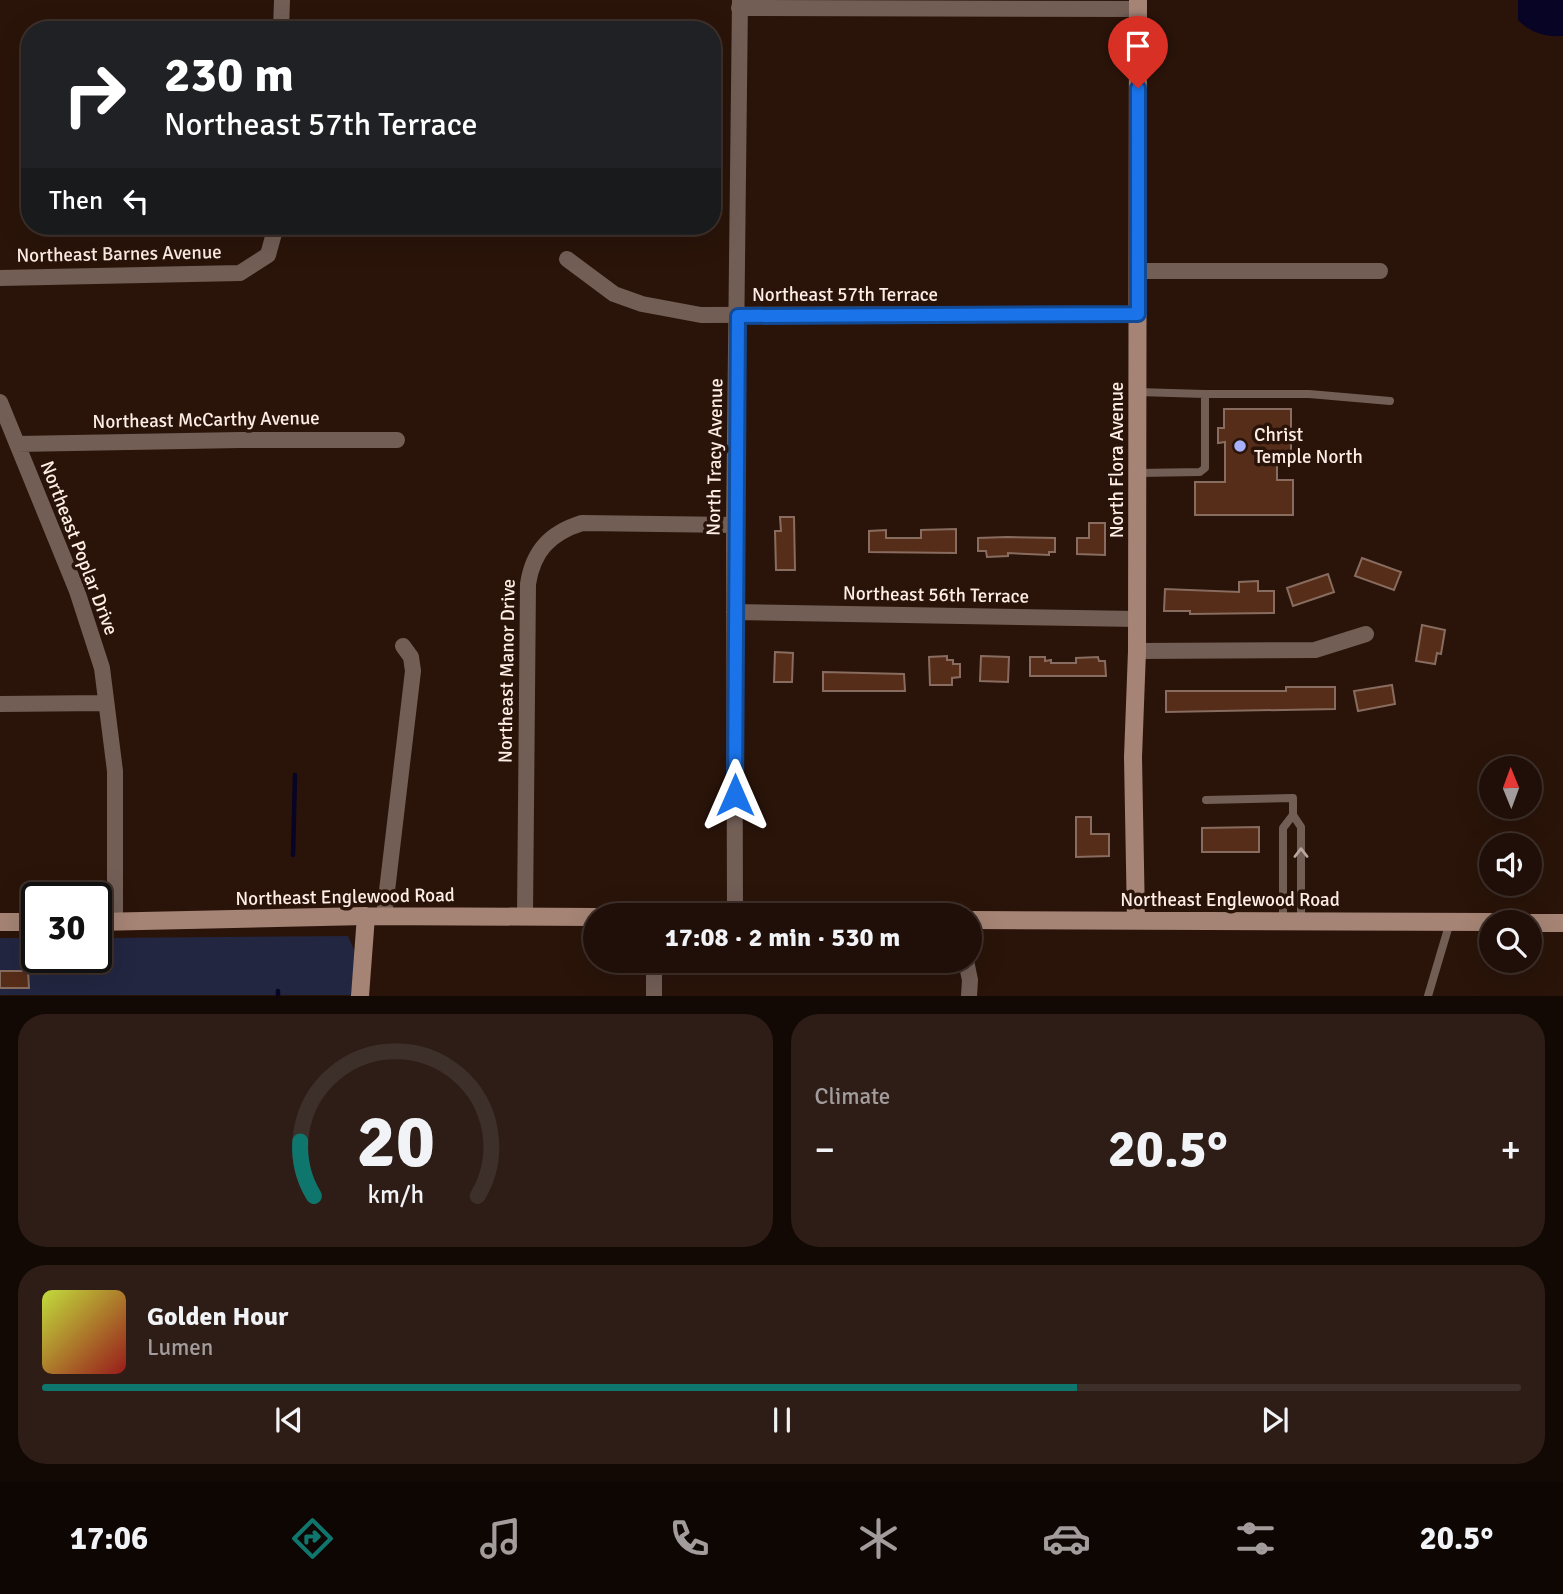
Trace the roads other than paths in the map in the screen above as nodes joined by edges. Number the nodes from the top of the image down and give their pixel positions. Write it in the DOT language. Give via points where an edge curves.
graph roads {
  1 [pos="282,0"];
  2 [pos="740,4"];
  3 [pos="1138,4"];
  4 [pos="281,21"];
  5 [pos="274,235"];
  6 [pos="567,258"];
  7 [pos="1139,271"];
  8 [pos="1381,271"];
  9 [pos="0,278"];
  10 [pos="1138,314"];
  11 [pos="738,316"];
  12 [pos="1138,392"];
  13 [pos="1205,394"];
  14 [pos="1390,401"];
  15 [pos="0,402"];
  16 [pos="397,440"];
  17 [pos="17,444"];
  18 [pos="1138,472"];
  19 [pos="734,525"];
  20 [pos="734,612"];
  21 [pos="1137,619"];
  22 [pos="1366,634"];
  23 [pos="403,646"];
  24 [pos="1137,651"];
  25 [pos="106,703"];
  26 [pos="0,704"];
  27 [pos="1206,800"];
  28 [pos="1293,815"];
  29 [pos="735,903"];
  30 [pos="375,916"];
  31 [pos="526,916"];
  32 [pos="583,917"];
  33 [pos="982,920"];
  34 [pos="1136,920"];
  35 [pos="112,921"];
  36 [pos="115,921"];
  37 [pos="1292,921"];
  38 [pos="0,922"];
  39 [pos="21,922"];
  40 [pos="1450,922"];
  41 [pos="1479,922"];
  42 [pos="1542,923"];
  43 [pos="1563,923"];
  44 [pos="654,973"];
  45 [pos="969,973"];
  46 [pos="360,996"];
  47 [pos="654,996"];
  48 [pos="968,996"];
  49 [pos="1428,996"];
  1 -- 4 [label="street"];
  2 -- 3 [label="street"];
  2 -- 11 [label="street, North Tracy Avenue"];
  3 -- 7 [label="main road, North Flora Avenue"];
  5 -- 9 [label="street, Northeast Barnes Avenue" via="268,255 240,273"];
  6 -- 11 [label="street, Northeast 57th Terrace" via="614,294 642,304 691,314"];
  7 -- 8 [label="street"];
  7 -- 10 [label="main road, North Flora Avenue"];
  10 -- 11 [label="street, Northeast 57th Terrace"];
  10 -- 12 [label="main road, North Flora Avenue"];
  11 -- 19 [label="street, North Tracy Avenue"];
  12 -- 13 [label="lane"];
  12 -- 18 [label="main road, North Flora Avenue"];
  13 -- 14 [label="lane" via="1309,394"];
  13 -- 18 [label="lane" via="1205,468 1200,472"];
  15 -- 17 [label="street, Northeast Poplar Drive"];
  16 -- 17 [label="street, Northeast McCarthy Avenue"];
  17 -- 25 [label="street, Northeast Poplar Drive" via="77,592 102,668"];
  18 -- 21 [label="main road, North Flora Avenue"];
  19 -- 20 [label="street, North Tracy Avenue"];
  19 -- 31 [label="street, Northeast Manor Drive" via="582,523 558,533 538,551 527,584"];
  20 -- 21 [label="street, Northeast 56th Terrace"];
  20 -- 29 [label="street, North Tracy Avenue"];
  21 -- 24 [label="main road, North Flora Avenue"];
  22 -- 24 [label="street" via="1315,650"];
  23 -- 30 [label="street" via="413,671"];
  24 -- 34 [label="main road, North Flora Avenue" via="1133,757"];
  25 -- 26 [label="street"];
  25 -- 36 [label="street, Northeast Poplar Drive" via="115,771"];
  27 -- 28 [label="lane" via="1293,798"];
  37 -- 28 [label="lane, one-way" via="1301,827"];
  28 -- 37 [label="lane" via="1283,828"];
  30 -- 31 [label="main road, Northeast Englewood Road"];
  30 -- 36 [label="main road, Northeast Englewood Road"];
  30 -- 46 [label="main road"];
  31 -- 32 [label="main road, Northeast Englewood Road"];
  33 -- 34 [label="main road, Northeast Englewood Road"];
  34 -- 37 [label="main road, Northeast Englewood Road"];
  35 -- 36 [label="main road, Northeast Englewood Road"];
  37 -- 40 [label="main road, Northeast Englewood Road"];
  38 -- 39 [label="main road"];
  40 -- 41 [label="main road, Northeast Englewood Road"];
  40 -- 49 [label="lane"];
  42 -- 43 [label="main road"];
  44 -- 47 [label="street"];
  45 -- 48 [label="street"];
}
